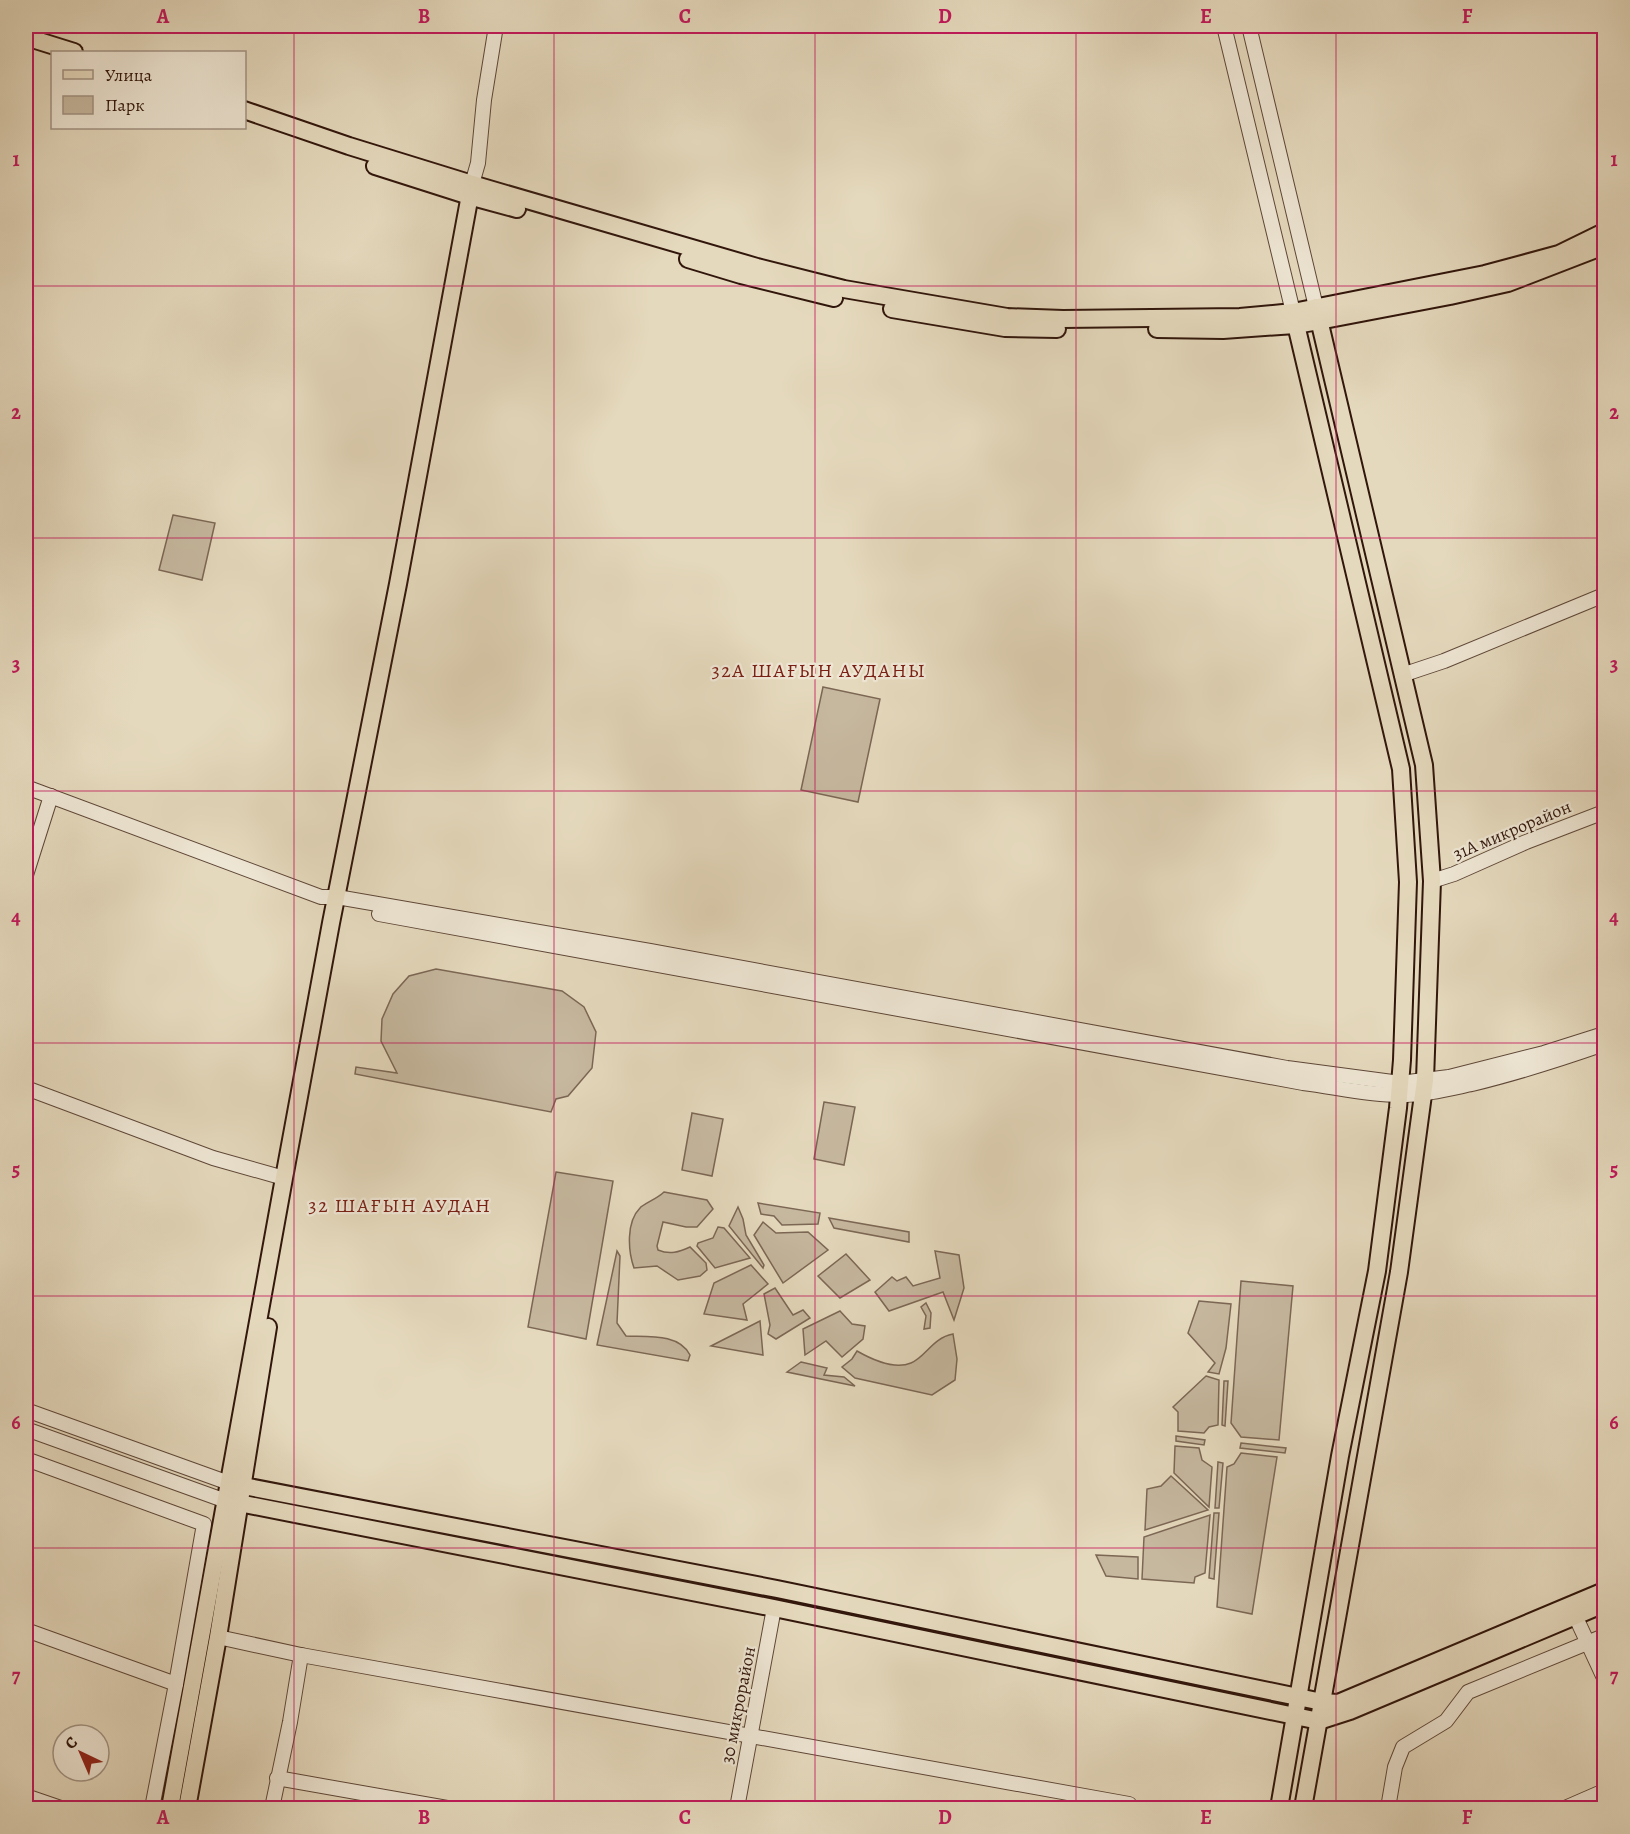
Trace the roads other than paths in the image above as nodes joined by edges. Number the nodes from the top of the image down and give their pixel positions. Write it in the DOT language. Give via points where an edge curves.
graph roads {
  1 [pos="496,26"];
  2 [pos="1224,26"];
  3 [pos="1249,26"];
  4 [pos="26,36"];
  5 [pos="26,48"];
  6 [pos="71,51"];
  7 [pos="51,57"];
  8 [pos="246,111"];
  9 [pos="246,123"];
  10 [pos="474,191"];
  11 [pos="1605,232"];
  12 [pos="1605,246"];
  13 [pos="1317,314"];
  14 [pos="1294,318"];
  15 [pos="1605,595"];
  16 [pos="1402,675"];
  17 [pos="26,787"];
  18 [pos="51,796"];
  19 [pos="1605,812"];
  20 [pos="26,875"];
  21 [pos="1432,881"];
  22 [pos="1408,882"];
  23 [pos="336,901"];
  24 [pos="1605,1034"];
  25 [pos="1605,1044"];
  26 [pos="1424,1087"];
  27 [pos="26,1088"];
  28 [pos="1400,1089"];
  29 [pos="284,1178"];
  30 [pos="26,1410"];
  31 [pos="26,1429"];
  32 [pos="26,1459"];
  33 [pos="236,1485"];
  34 [pos="233,1503"];
  35 [pos="206,1563"];
  36 [pos="1605,1591"];
  37 [pos="1605,1604"];
  38 [pos="774,1608"];
  39 [pos="1572,1611"];
  40 [pos="26,1630"];
  41 [pos="1605,1636"];
  42 [pos="218,1637"];
  43 [pos="1588,1643"];
  44 [pos="301,1655"];
  45 [pos="1605,1678"];
  46 [pos="176,1684"];
  47 [pos="1299,1697"];
  48 [pos="1322,1702"];
  49 [pos="1295,1717"];
  50 [pos="1319,1721"];
  51 [pos="749,1736"];
  52 [pos="277,1778"];
  53 [pos="1605,1791"];
  54 [pos="26,1796"];
  55 [pos="1280,1805"];
  56 [pos="1303,1808"];
  57 [pos="61,1809"];
  58 [pos="152,1809"];
  59 [pos="170,1809"];
  60 [pos="187,1809"];
  61 [pos="272,1809"];
  62 [pos="447,1809"];
  63 [pos="737,1809"];
  64 [pos="1129,1809"];
  65 [pos="1389,1809"];
  66 [pos="1565,1809"];
  1 -- 10 [label="street"];
  2 -- 14 [label="street"];
  3 -- 13 [label="street"];
  4 -- 6 [label="main road"];
  5 -- 7 [label="main road"];
  8 -- 10 [label="main road"];
  9 -- 10 [label="main road"];
  10 -- 14 [label="main road" via="741,275 954,321 1026,329 1222,330"];
  10 -- 23 [label="main road"];
  11 -- 13 [label="main road" via="1560,254"];
  12 -- 13 [label="main road" via="1508,283 1450,296"];
  13 -- 14 [label="main road"];
  13 -- 16 [label="main road"];
  14 -- 22 [label="main road" via="1401,769"];
  15 -- 16 [label="street"];
  16 -- 21 [label="main road" via="1424,765"];
  17 -- 18 [label="street"];
  18 -- 20 [label="street"];
  18 -- 23 [label="street"];
  19 -- 21 [label="street, 31А микрорайон"];
  21 -- 22 [label="main road"];
  21 -- 26 [label="main road"];
  22 -- 28 [label="main road"];
  23 -- 28 [label="street" via="651,951"];
  23 -- 29 [label="main road"];
  23 -- 33 [label="main road" via="293,1176"];
  24 -- 26 [label="street"];
  25 -- 26 [label="street" via="1517,1073"];
  26 -- 28 [label="street"];
  26 -- 48 [label="main road" via="1399,1272"];
  27 -- 29 [label="street" via="213,1158"];
  28 -- 47 [label="main road" via="1377,1271 1340,1456"];
  29 -- 33 [label="main road"];
  30 -- 33 [label="street"];
  31 -- 34 [label="street"];
  32 -- 35 [label="street" via="204,1524"];
  33 -- 34 [label="main road"];
  33 -- 47 [label="main road" via="777,1589"];
  34 -- 35 [label="main road"];
  34 -- 38 [label="main road"];
  34 -- 42 [label="main road"];
  35 -- 46 [label="street"];
  35 -- 59 [label="main road"];
  36 -- 39 [label="main road"];
  37 -- 39 [label="main road"];
  38 -- 49 [label="main road"];
  38 -- 51 [label="street, 30 микрорайон"];
  39 -- 43 [label="street"];
  39 -- 48 [label="main road" via="1347,1699"];
  39 -- 50 [label="main road" via="1350,1711"];
  40 -- 46 [label="street"];
  41 -- 43 [label="street"];
  42 -- 44 [label="street"];
  42 -- 60 [label="main road"];
  43 -- 45 [label="street"];
  43 -- 65 [label="street" via="1468,1692 1446,1721 1403,1748 1395,1767"];
  44 -- 51 [label="street"];
  44 -- 52 [label="street"];
  46 -- 58 [label="street"];
  47 -- 48 [label="main road"];
  47 -- 49 [label="main road"];
  48 -- 50 [label="main road"];
  49 -- 50 [label="main road"];
  49 -- 55 [label="main road"];
  50 -- 56 [label="main road"];
  51 -- 63 [label="street, 30 микрорайон"];
  51 -- 64 [label="street" via="1129,1804"];
  52 -- 61 [label="street"];
  52 -- 62 [label="street"];
  53 -- 66 [label="street"];
  54 -- 57 [label="street"];
  55 -- 56 [label="main road"];
}
